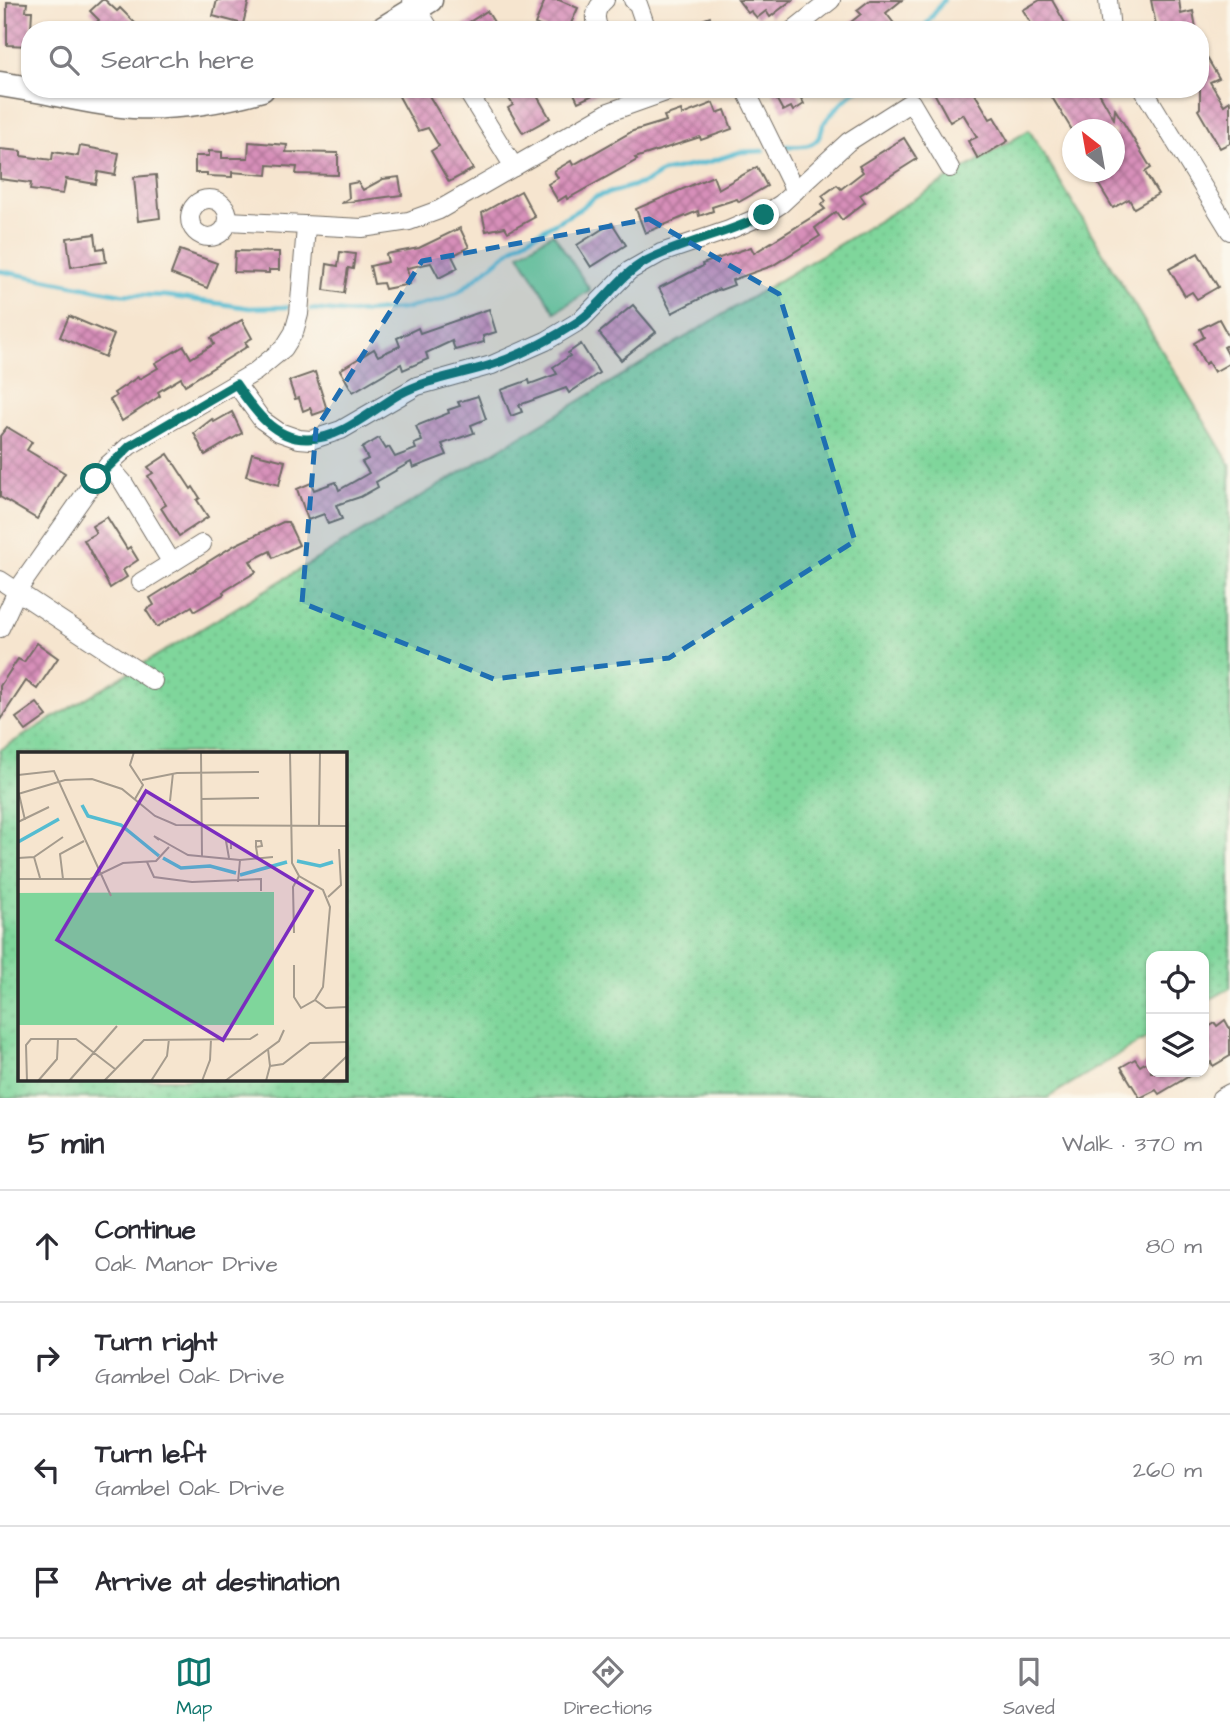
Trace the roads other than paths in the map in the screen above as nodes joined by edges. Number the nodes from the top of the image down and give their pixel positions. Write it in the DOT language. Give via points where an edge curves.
graph roads {
  1 [pos="605,0"];
  2 [pos="633,0"];
  3 [pos="1108,0"];
  4 [pos="828,1"];
  5 [pos="420,3"];
  6 [pos="394,21"];
  7 [pos="427,21"];
  8 [pos="598,21"];
  9 [pos="644,21"];
  10 [pos="804,21"];
  11 [pos="1110,21"];
  12 [pos="0,84"];
  13 [pos="21,87"];
  14 [pos="82,98"];
  15 [pos="227,98"];
  16 [pos="472,98"];
  17 [pos="647,98"];
  18 [pos="749,98"];
  19 [pos="1149,98"];
  20 [pos="514,167"];
  21 [pos="950,168"];
  22 [pos="795,191"];
  23 [pos="228,221"];
  24 [pos="306,227"];
  25 [pos="1230,231"];
  26 [pos="236,384"];
  27 [pos="108,466"];
  28 [pos="202,544"];
  29 [pos="172,563"];
  30 [pos="0,580"];
  31 [pos="141,582"];
  32 [pos="17,591"];
  33 [pos="0,628"];
  34 [pos="153,681"];
  35 [pos="1230,1093"];
  36 [pos="1221,1098"];
  1 -- 8 [label="street" via="599,5"];
  2 -- 9 [label="street"];
  3 -- 11 [label="street"];
  4 -- 10 [label="street"];
  5 -- 6 [label="main road"];
  5 -- 7 [label="street"];
  12 -- 13 [label="main road"];
  14 -- 15 [label="main road" via="151,106"];
  16 -- 20 [label="street"];
  17 -- 20 [label="street" via="609,112"];
  18 -- 22 [label="street"];
  19 -- 25 [label="street"];
  20 -- 24 [label="street" via="439,210 409,221 362,228"];
  21 -- 22 [label="street" via="911,102 848,142"];
  22 -- 26 [label="street" via="748,223 672,249 629,271 581,320 546,341 492,365 417,386 322,437 299,439 279,432 262,420"];
  23 -- 24 [label="street"];
  24 -- 26 [label="street" via="294,332 270,361"];
  26 -- 27 [label="street" via="130,446"];
  27 -- 29 [label="street"];
  27 -- 32 [label="street"];
  28 -- 29 [label="street"];
  29 -- 31 [label="street"];
  30 -- 32 [label="street"];
  32 -- 33 [label="street"];
  32 -- 34 [label="street"];
  35 -- 36 [label="street"];
}
